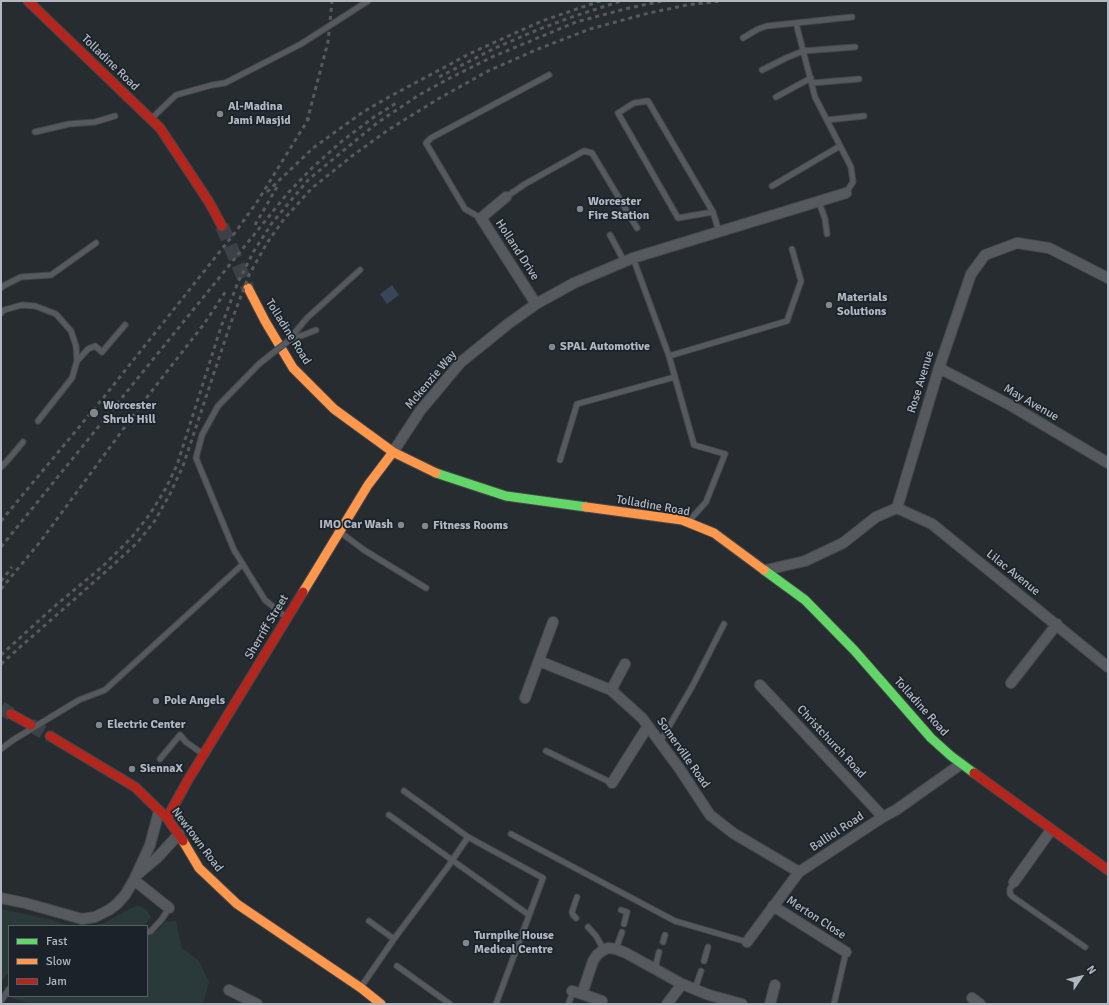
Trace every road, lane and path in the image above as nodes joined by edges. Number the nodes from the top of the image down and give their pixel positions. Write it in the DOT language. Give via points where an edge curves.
graph roads {
  1 [pos="28,1"];
  2 [pos="368,1"];
  3 [pos="852,17"];
  4 [pos="796,23"];
  5 [pos="743,38"];
  6 [pos="855,47"];
  7 [pos="803,51"];
  8 [pos="762,70"];
  9 [pos="549,75"];
  10 [pos="859,79"];
  11 [pos="811,81"];
  12 [pos="776,97"];
  13 [pos="115,116"];
  14 [pos="864,116"];
  15 [pos="151,119"];
  16 [pos="827,120"];
  17 [pos="35,132"];
  18 [pos="840,146"];
  19 [pos="772,186"];
  20 [pos="846,193"];
  21 [pos="506,197"];
  22 [pos="819,202"];
  23 [pos="713,212"];
  24 [pos="481,218"];
  25 [pos="222,226"];
  26 [pos="637,228"];
  27 [pos="719,232"];
  28 [pos="826,234"];
  29 [pos="610,235"];
  30 [pos="96,243"];
  31 [pos="792,249"];
  32 [pos="629,260"];
  33 [pos="360,270"];
  34 [pos="1108,278"];
  35 [pos="1,288"];
  36 [pos="248,288"];
  37 [pos="536,304"];
  38 [pos="1,313"];
  39 [pos="125,325"];
  40 [pos="316,330"];
  41 [pos="287,342"];
  42 [pos="669,356"];
  43 [pos="77,361"];
  44 [pos="939,368"];
  45 [pos="675,377"];
  46 [pos="38,421"];
  47 [pos="23,442"];
  48 [pos="393,452"];
  49 [pos="560,460"];
  50 [pos="1108,463"];
  51 [pos="1,467"];
  52 [pos="897,508"];
  53 [pos="688,523"];
  54 [pos="339,532"];
  55 [pos="243,564"];
  56 [pos="766,570"];
  57 [pos="426,588"];
  58 [pos="287,617"];
  59 [pos="553,622"];
  60 [pos="724,624"];
  61 [pos="1057,624"];
  62 [pos="539,661"];
  63 [pos="625,664"];
  64 [pos="1108,667"];
  65 [pos="1011,683"];
  66 [pos="760,685"];
  67 [pos="611,690"];
  68 [pos="525,698"];
  69 [pos="11,714"];
  70 [pos="31,726"];
  71 [pos="648,726"];
  72 [pos="50,736"];
  73 [pos="660,742"];
  74 [pos="1,749"];
  75 [pos="546,751"];
  76 [pos="204,755"];
  77 [pos="160,759"];
  78 [pos="961,764"];
  79 [pos="612,784"];
  80 [pos="404,791"];
  81 [pos="159,811"];
  82 [pos="389,815"];
  83 [pos="883,817"];
  84 [pos="167,818"];
  85 [pos="1051,830"];
  86 [pos="179,834"];
  87 [pos="511,834"];
  88 [pos="468,838"];
  89 [pos="453,860"];
  90 [pos="1108,870"];
  91 [pos="799,872"];
  92 [pos="135,878"];
  93 [pos="1014,882"];
  94 [pos="577,897"];
  95 [pos="1,898"];
  96 [pos="773,906"];
  97 [pos="169,908"];
  98 [pos="621,910"];
  99 [pos="529,915"];
  100 [pos="576,918"];
  101 [pos="368,921"];
  102 [pos="624,924"];
  103 [pos="588,927"];
  104 [pos="148,931"];
  105 [pos="622,932"];
  106 [pos="665,935"];
  107 [pos="394,939"];
  108 [pos="662,942"];
  109 [pos="747,942"];
  110 [pos="708,947"];
  111 [pos="1085,947"];
  112 [pos="616,949"];
  113 [pos="604,950"];
  114 [pos="659,952"];
  115 [pos="846,952"];
  116 [pos="704,961"];
  117 [pos="397,966"];
  118 [pos="655,969"];
  119 [pos="701,971"];
  120 [pos="682,984"];
  121 [pos="775,985"];
  122 [pos="361,988"];
  123 [pos="695,989"];
  124 [pos="8,990"];
  125 [pos="229,990"];
  126 [pos="575,992"];
  127 [pos="708,999"];
  128 [pos="1,1001"];
  129 [pos="602,1001"];
  130 [pos="569,1002"];
  131 [pos="257,1004"];
  132 [pos="381,1004"];
  133 [pos="450,1004"];
  134 [pos="496,1004"];
  135 [pos="667,1004"];
  136 [pos="742,1004"];
  137 [pos="770,1004"];
  138 [pos="834,1004"];
  1 -- 15 [label="main road, Tolladine Road"];
  2 -- 15 [label="lane" via="301,44 225,83 212,84 176,95"];
  3 -- 4 [label="lane"];
  4 -- 5 [label="lane" via="763,27"];
  4 -- 7 [label="lane"];
  6 -- 7 [label="lane"];
  7 -- 8 [label="lane"];
  7 -- 11 [label="lane"];
  9 -- 24 [label="lane" via="426,143 465,209"];
  10 -- 11 [label="lane"];
  11 -- 12 [label="lane"];
  11 -- 16 [label="lane" via="815,97"];
  13 -- 17 [label="lane"];
  14 -- 16 [label="lane"];
  15 -- 25 [label="main road, Tolladine Road" via="160,128 198,184"];
  16 -- 18 [label="lane"];
  18 -- 19 [label="lane"];
  18 -- 20 [label="lane" via="851,167 853,182"];
  20 -- 22 [label="street, Mckenzie Way"];
  21 -- 24 [label="street, Holland Drive"];
  21 -- 26 [label="lane" via="584,151 592,153"];
  22 -- 27 [label="street, Mckenzie Way"];
  22 -- 28 [label="lane" via="825,219"];
  23 -- 23 [label="lane" via="678,218 618,113 634,103 648,101"];
  23 -- 27 [label="lane"];
  24 -- 37 [label="street, Holland Drive"];
  27 -- 32 [label="street, Mckenzie Way"];
  29 -- 32 [label="lane"];
  30 -- 35 [label="lane" via="51,275 21,278"];
  31 -- 42 [label="lane" via="801,281 787,321"];
  32 -- 37 [label="street, Mckenzie Way" via="574,283"];
  32 -- 42 [label="lane"];
  33 -- 41 [label="lane" via="306,318"];
  34 -- 44 [label="street, Rose Avenue" via="1049,248 1017,243 985,255 971,274"];
  36 -- 48 [label="main road, Tolladine Road" via="293,368 334,409"];
  37 -- 48 [label="street, Mckenzie Way" via="461,362 420,411"];
  38 -- 43 [label="lane" via="22,305 35,306 56,314 71,331"];
  39 -- 43 [label="lane" via="102,352 95,346 88,349"];
  40 -- 41 [label="lane"];
  41 -- 55 [label="lane, bridge" via="259,364 218,406 202,435 196,458 234,550"];
  42 -- 45 [label="lane"];
  43 -- 46 [label="lane" via="72,378"];
  44 -- 50 [label="street, May Avenue" via="1010,405"];
  44 -- 52 [label="street, Rose Avenue"];
  45 -- 49 [label="lane" via="577,404"];
  45 -- 53 [label="lane" via="694,445 725,454 706,502"];
  47 -- 51 [label="lane"];
  48 -- 53 [label="main road, Tolladine Road" via="432,472 506,496 682,520"];
  48 -- 54 [label="main road, Sherriff Street" via="368,485"];
  52 -- 56 [label="street" via="876,517 843,543 805,561"];
  52 -- 61 [label="street, Lilac Avenue" via="932,524"];
  53 -- 56 [label="main road, Tolladine Road" via="714,533"];
  54 -- 57 [label="lane"];
  54 -- 58 [label="main road, Sherriff Street"];
  55 -- 58 [label="lane" via="265,600"];
  55 -- 74 [label="lane" via="105,690 78,700"];
  56 -- 78 [label="main road, Tolladine Road" via="805,600 854,650 931,738"];
  58 -- 76 [label="main road, Sherriff Street"];
  59 -- 62 [label="street"];
  60 -- 73 [label="lane"];
  61 -- 64 [label="street, Lilac Avenue"];
  61 -- 65 [label="street"];
  62 -- 67 [label="street, Somerville Road"];
  62 -- 68 [label="street"];
  63 -- 67 [label="street"];
  66 -- 83 [label="street, Christchurch Road"];
  67 -- 71 [label="street, Somerville Road"];
  69 -- 70 [label="main road"];
  71 -- 73 [label="street, Somerville Road"];
  71 -- 79 [label="street"];
  72 -- 81 [label="main road, Newtown Road" via="135,787"];
  73 -- 91 [label="street, Somerville Road" via="710,815 733,834"];
  75 -- 79 [label="lane"];
  76 -- 77 [label="lane" via="180,736"];
  76 -- 84 [label="main road, Sherriff Street"];
  78 -- 83 [label="street, Balliol Road"];
  78 -- 85 [label="main road, Tolladine Road"];
  80 -- 88 [label="lane"];
  81 -- 84 [label="main road, Newtown Road"];
  81 -- 92 [label="street" via="150,845"];
  82 -- 89 [label="lane"];
  83 -- 91 [label="street, Balliol Road"];
  84 -- 86 [label="main road, Newtown Road"];
  85 -- 90 [label="main road, Tolladine Road"];
  85 -- 93 [label="street"];
  86 -- 92 [label="street"];
  86 -- 122 [label="main road, Newtown Road" via="199,868 237,904"];
  87 -- 109 [label="lane" via="675,921"];
  88 -- 89 [label="lane"];
  88 -- 99 [label="lane" via="542,878"];
  89 -- 99 [label="lane"];
  89 -- 107 [label="lane"];
  91 -- 96 [label="street, Balliol Road"];
  92 -- 95 [label="street" via="117,904 95,917 82,919"];
  92 -- 97 [label="street"];
  93 -- 111 [label="lane" via="1010,889 1013,897"];
  94 -- 100 [label="lane" via="572,912"];
  96 -- 109 [label="street, Balliol Road"];
  96 -- 115 [label="street, Merton Close"];
  97 -- 104 [label="lane" via="162,919"];
  98 -- 102 [label="lane" via="627,912"];
  99 -- 134 [label="lane"];
  101 -- 107 [label="lane"];
  103 -- 113 [label="lane"];
  105 -- 112 [label="lane"];
  106 -- 108 [label="lane"];
  107 -- 122 [label="lane"];
  110 -- 116 [label="lane"];
  112 -- 113 [label="street"];
  112 -- 118 [label="street"];
  113 -- 126 [label="street" via="597,955"];
  114 -- 118 [label="lane"];
  115 -- 138 [label="lane"];
  117 -- 133 [label="lane"];
  118 -- 120 [label="street"];
  119 -- 123 [label="lane"];
  120 -- 123 [label="street"];
  120 -- 135 [label="street"];
  121 -- 137 [label="street"];
  122 -- 132 [label="main road, Newtown Road"];
  123 -- 127 [label="street"];
  124 -- 128 [label="lane"];
  125 -- 131 [label="street"];
  126 -- 129 [label="street"];
  126 -- 130 [label="lane"];
  127 -- 136 [label="street"];
}
